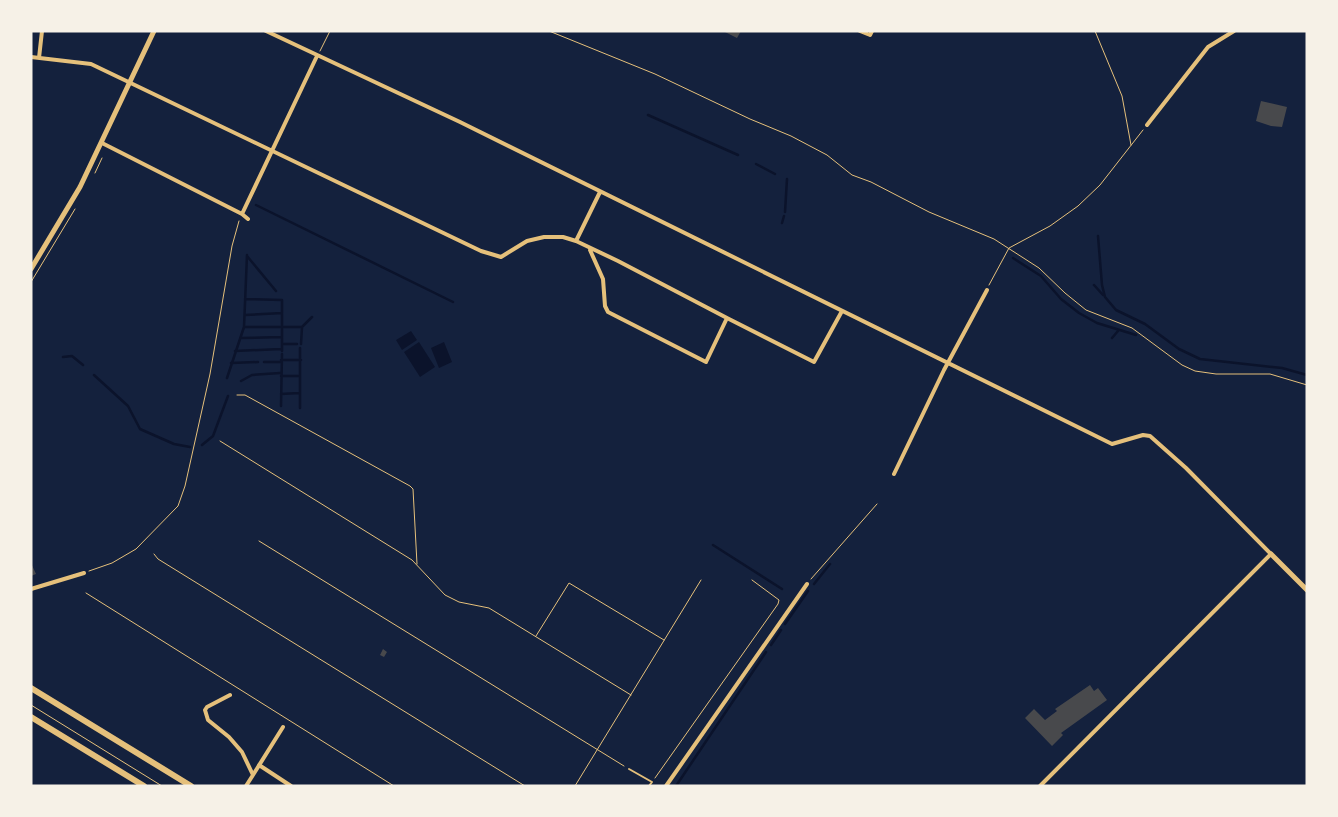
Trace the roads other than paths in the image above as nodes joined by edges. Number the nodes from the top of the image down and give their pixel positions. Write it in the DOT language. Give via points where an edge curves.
graph roads {
  1 [pos="42,31"];
  2 [pos="154,31"];
  3 [pos="266,31"];
  4 [pos="860,31"];
  5 [pos="1234,31"];
  6 [pos="871,33"];
  7 [pos="317,56"];
  8 [pos="31,57"];
  9 [pos="39,58"];
  10 [pos="130,83"];
  11 [pos="1147,125"];
  12 [pos="102,143"];
  13 [pos="272,150"];
  14 [pos="600,192"];
  15 [pos="242,214"];
  16 [pos="248,219"];
  17 [pos="576,241"];
  18 [pos="590,249"];
  19 [pos="31,269"];
  20 [pos="987,290"];
  21 [pos="842,311"];
  22 [pos="727,318"];
  23 [pos="948,363"];
  24 [pos="894,474"];
  25 [pos="1271,554"];
  26 [pos="84,573"];
  27 [pos="807,584"];
  28 [pos="31,589"];
  29 [pos="1307,590"];
  30 [pos="31,688"];
  31 [pos="230,695"];
  32 [pos="31,716"];
  33 [pos="283,727"];
  34 [pos="259,765"];
  35 [pos="629,769"];
  36 [pos="253,775"];
  37 [pos="144,786"];
  38 [pos="191,786"];
  39 [pos="246,786"];
  40 [pos="291,786"];
  41 [pos="649,786"];
  42 [pos="666,786"];
  43 [pos="1040,786"];
  1 -- 9 [label="street"];
  2 -- 10 [label="street"];
  3 -- 7 [label="street"];
  4 -- 6 [label="street"];
  5 -- 11 [label="street" via="1208,47"];
  7 -- 13 [label="street"];
  7 -- 14 [label="street"];
  8 -- 9 [label="street"];
  9 -- 10 [label="street" via="91,64"];
  10 -- 12 [label="street"];
  10 -- 13 [label="street"];
  12 -- 15 [label="street"];
  12 -- 19 [label="street" via="55,232"];
  13 -- 15 [label="street"];
  13 -- 17 [label="street" via="490,254 503,256 522,243 539,238 563,237"];
  14 -- 17 [label="street"];
  14 -- 21 [label="street"];
  15 -- 16 [label="street"];
  17 -- 18 [label="street"];
  18 -- 22 [label="street"];
  18 -- 22 [label="street" via="603,279 608,312 706,362"];
  20 -- 23 [label="street"];
  21 -- 22 [label="street" via="814,362"];
  21 -- 23 [label="street"];
  23 -- 24 [label="street"];
  23 -- 25 [label="street" via="1112,444 1150,436"];
  25 -- 29 [label="street"];
  25 -- 43 [label="street"];
  26 -- 28 [label="street"];
  27 -- 42 [label="street"];
  30 -- 38 [label="main road"];
  31 -- 36 [label="street" via="205,710 208,720 242,752"];
  32 -- 37 [label="main road"];
  33 -- 34 [label="street"];
  34 -- 36 [label="street"];
  34 -- 40 [label="street"];
  35 -- 41 [label="lane" via="652,782"];
  36 -- 39 [label="street"];
}
